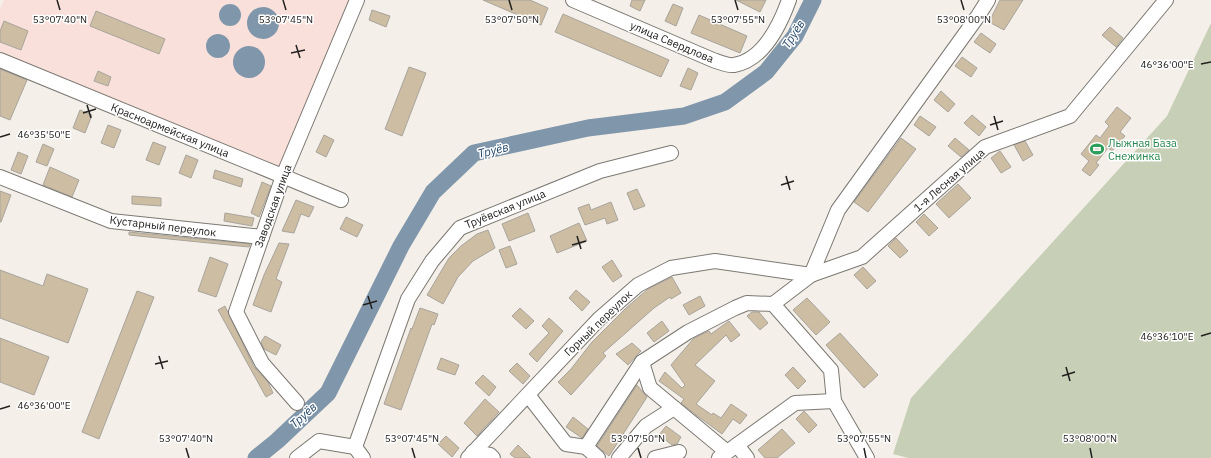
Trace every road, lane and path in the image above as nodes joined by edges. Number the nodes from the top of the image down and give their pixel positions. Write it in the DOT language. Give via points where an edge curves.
graph roads {
  1 [pos="356,0"];
  2 [pos="573,0"];
  3 [pos="789,0"];
  4 [pos="988,0"];
  5 [pos="1166,0"];
  6 [pos="0,60"];
  7 [pos="671,153"];
  8 [pos="283,176"];
  9 [pos="0,177"];
  10 [pos="341,200"];
  11 [pos="262,237"];
  12 [pos="811,275"];
  13 [pos="773,304"];
  14 [pos="642,362"];
  15 [pos="528,395"];
  16 [pos="834,401"];
  17 [pos="297,403"];
  18 [pos="674,408"];
  19 [pos="586,447"];
  20 [pos="679,452"];
  21 [pos="728,452"];
  22 [pos="359,453"];
  23 [pos="471,455"];
  24 [pos="297,458"];
  25 [pos="493,458"];
  26 [pos="598,458"];
  27 [pos="619,458"];
  28 [pos="655,458"];
  29 [pos="747,458"];
  30 [pos="867,458"];
  1 -- 8 [label="street, Заводская улица"];
  2 -- 3 [label="street, улица Свердлова" via="713,60 733,65 751,58 767,43 778,26"];
  4 -- 12 [label="street" via="838,210"];
  5 -- 12 [label="street, 1-я Лесная улица" via="1070,116 985,147 862,257"];
  6 -- 8 [label="street, Красноармейская улица"];
  7 -- 22 [label="street, Труёвская улица" via="600,171 460,228 432,261 408,299"];
  8 -- 10 [label="street, Красноармейская улица"];
  8 -- 11 [label="street, Заводская улица"];
  9 -- 11 [label="street, Кустарный переулок" via="111,221"];
  11 -- 17 [label="street, Заводская улица" via="236,312 262,363"];
  12 -- 13 [label="street, 1-я Лесная улица"];
  12 -- 15 [label="street, Горный переулок" via="715,261 671,268 638,284 598,319"];
  13 -- 14 [label="street" via="747,303 735,308 688,332"];
  13 -- 16 [label="street" via="831,370"];
  14 -- 18 [label="street" via="650,388"];
  14 -- 19 [label="street"];
  15 -- 19 [label="street" via="566,444"];
  15 -- 23 [label="street, Горный переулок"];
  16 -- 21 [label="street" via="795,403"];
  16 -- 30 [label="street"];
  18 -- 21 [label="street"];
  18 -- 27 [label="street" via="646,426"];
  19 -- 26 [label="street"];
  20 -- 28 [label="street"];
  21 -- 29 [label="street"];
  22 -- 24 [label="street" via="319,441"];
  23 -- 25 [label="street" via="490,455"];
}
